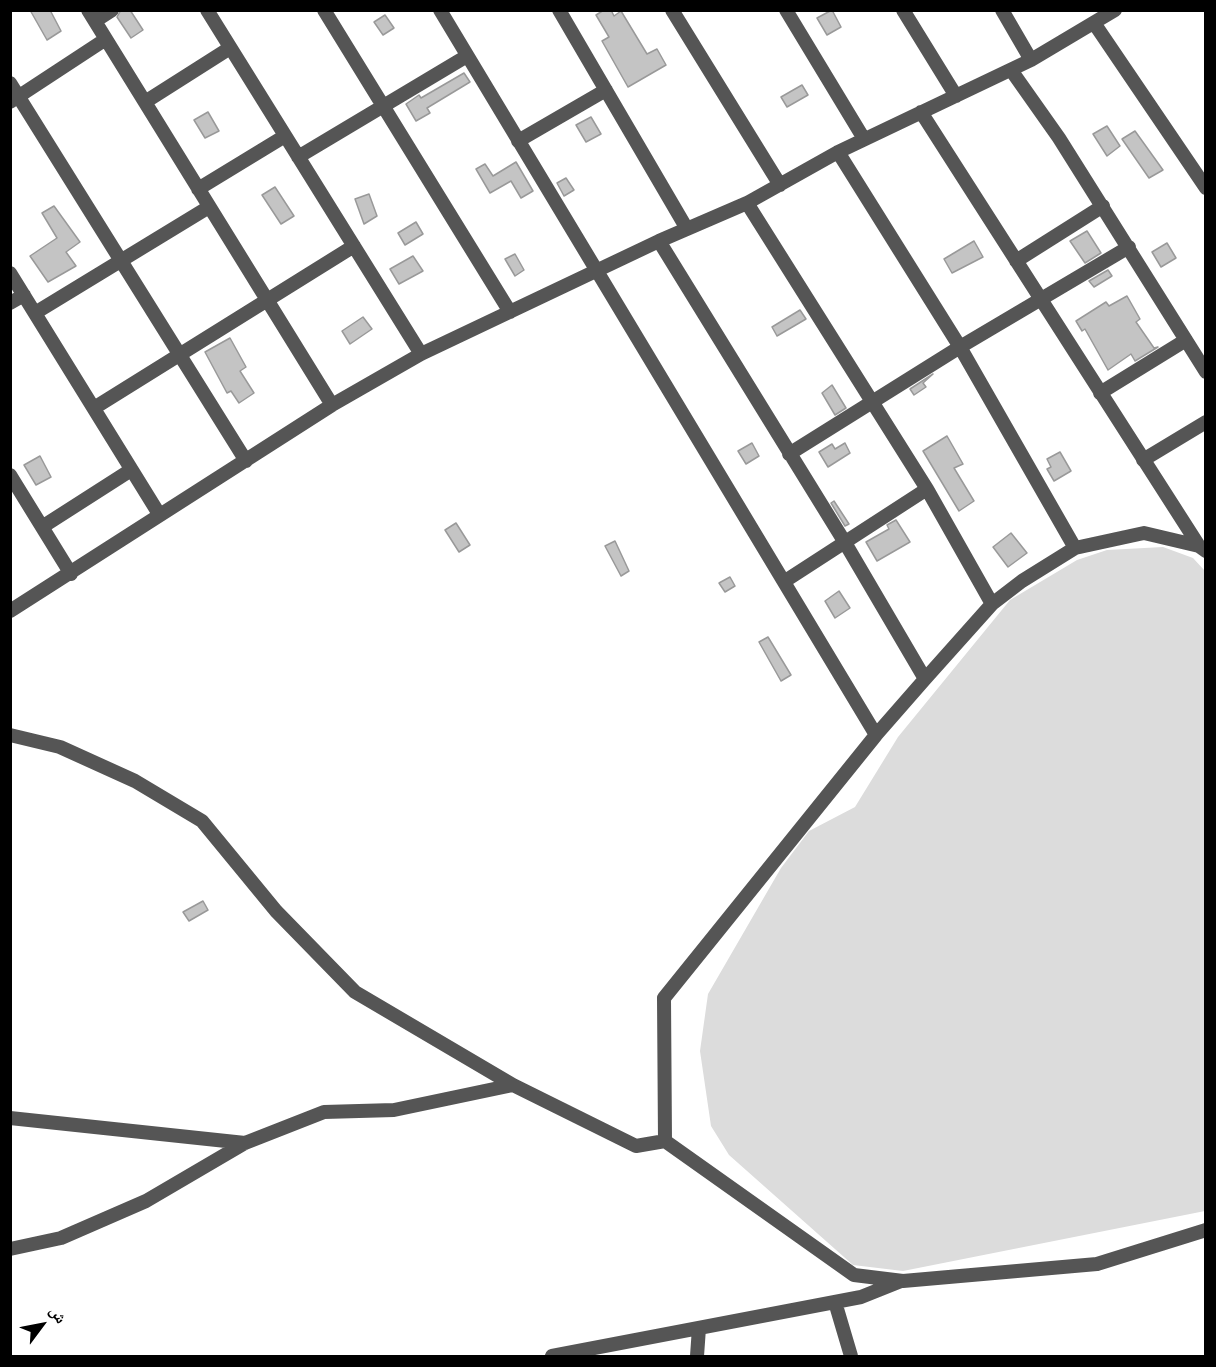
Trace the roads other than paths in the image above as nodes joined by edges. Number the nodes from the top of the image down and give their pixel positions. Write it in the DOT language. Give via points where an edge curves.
graph roads {
  1 [pos="112,10"];
  2 [pos="207,10"];
  3 [pos="324,10"];
  4 [pos="440,10"];
  5 [pos="559,10"];
  6 [pos="672,10"];
  7 [pos="786,10"];
  8 [pos="903,10"];
  9 [pos="1002,10"];
  10 [pos="1115,10"];
  11 [pos="91,16"];
  12 [pos="1094,22"];
  13 [pos="106,39"];
  14 [pos="230,48"];
  15 [pos="467,56"];
  16 [pos="1031,60"];
  17 [pos="1011,70"];
  18 [pos="10,83"];
  19 [pos="606,90"];
  20 [pos="956,96"];
  21 [pos="15,99"];
  22 [pos="144,102"];
  23 [pos="384,106"];
  24 [pos="921,112"];
  25 [pos="285,136"];
  26 [pos="864,139"];
  27 [pos="518,141"];
  28 [pos="838,152"];
  29 [pos="298,157"];
  30 [pos="780,185"];
  31 [pos="1206,188"];
  32 [pos="198,189"];
  33 [pos="747,203"];
  34 [pos="1103,206"];
  35 [pos="209,207"];
  36 [pos="687,230"];
  37 [pos="658,241"];
  38 [pos="354,246"];
  39 [pos="1129,247"];
  40 [pos="1016,261"];
  41 [pos="122,262"];
  42 [pos="595,271"];
  43 [pos="10,273"];
  44 [pos="24,295"];
  45 [pos="1040,298"];
  46 [pos="266,299"];
  47 [pos="10,303"];
  48 [pos="510,312"];
  49 [pos="35,313"];
  50 [pos="1186,340"];
  51 [pos="960,347"];
  52 [pos="180,354"];
  53 [pos="421,354"];
  54 [pos="1206,372"];
  55 [pos="1100,393"];
  56 [pos="873,403"];
  57 [pos="332,405"];
  58 [pos="94,408"];
  59 [pos="1206,422"];
  60 [pos="789,454"];
  61 [pos="246,460"];
  62 [pos="1143,460"];
  63 [pos="131,470"];
  64 [pos="10,475"];
  65 [pos="927,489"];
  66 [pos="159,514"];
  67 [pos="42,527"];
  68 [pos="844,541"];
  69 [pos="1075,548"];
  70 [pos="1202,549"];
  71 [pos="71,574"];
  72 [pos="785,581"];
  73 [pos="993,604"];
  74 [pos="10,612"];
  75 [pos="925,679"];
  76 [pos="10,735"];
  77 [pos="876,735"];
  78 [pos="513,1085"];
  79 [pos="10,1118"];
  80 [pos="665,1141"];
  81 [pos="245,1143"];
  82 [pos="1206,1230"];
  83 [pos="10,1249"];
  84 [pos="903,1281"];
  85 [pos="835,1302"];
  86 [pos="699,1328"];
  87 [pos="552,1356"];
  88 [pos="697,1356"];
  89 [pos="851,1356"];
  1 -- 11 [label="street"];
  2 -- 14 [label="street"];
  3 -- 23 [label="street"];
  4 -- 15 [label="street"];
  5 -- 19 [label="street"];
  6 -- 30 [label="street"];
  7 -- 26 [label="street"];
  8 -- 20 [label="street"];
  9 -- 16 [label="street"];
  10 -- 12 [label="street"];
  11 -- 13 [label="street"];
  12 -- 16 [label="street"];
  12 -- 31 [label="street"];
  13 -- 21 [label="street"];
  13 -- 22 [label="street"];
  14 -- 22 [label="street"];
  14 -- 25 [label="street"];
  15 -- 23 [label="street"];
  15 -- 27 [label="street"];
  16 -- 17 [label="street"];
  17 -- 20 [label="street"];
  17 -- 34 [label="street"];
  18 -- 21 [label="street"];
  19 -- 27 [label="street"];
  19 -- 36 [label="street"];
  20 -- 24 [label="street"];
  21 -- 41 [label="street"];
  22 -- 32 [label="street"];
  23 -- 29 [label="street"];
  23 -- 48 [label="street"];
  24 -- 26 [label="street"];
  24 -- 40 [label="street"];
  25 -- 29 [label="street"];
  25 -- 32 [label="street"];
  26 -- 28 [label="street"];
  27 -- 42 [label="street"];
  28 -- 30 [label="street"];
  28 -- 51 [label="street"];
  29 -- 38 [label="street"];
  30 -- 33 [label="street"];
  32 -- 35 [label="street"];
  33 -- 36 [label="street"];
  33 -- 56 [label="street"];
  34 -- 39 [label="street"];
  34 -- 40 [label="street"];
  35 -- 41 [label="street"];
  35 -- 46 [label="street"];
  36 -- 37 [label="street"];
  37 -- 42 [label="street"];
  37 -- 60 [label="street"];
  38 -- 46 [label="street"];
  38 -- 53 [label="street"];
  39 -- 45 [label="street"];
  39 -- 50 [label="street"];
  40 -- 45 [label="street"];
  41 -- 49 [label="street"];
  41 -- 52 [label="street"];
  42 -- 48 [label="street"];
  42 -- 72 [label="street"];
  43 -- 44 [label="street"];
  44 -- 47 [label="street"];
  44 -- 49 [label="street"];
  45 -- 51 [label="street"];
  45 -- 55 [label="street"];
  46 -- 52 [label="street"];
  46 -- 57 [label="street"];
  48 -- 53 [label="street"];
  49 -- 58 [label="street"];
  50 -- 54 [label="street"];
  50 -- 55 [label="street"];
  51 -- 56 [label="street"];
  51 -- 69 [label="street"];
  52 -- 58 [label="street"];
  52 -- 61 [label="street"];
  53 -- 57 [label="street"];
  55 -- 62 [label="street"];
  56 -- 60 [label="street"];
  56 -- 65 [label="street"];
  57 -- 61 [label="street"];
  58 -- 63 [label="street"];
  59 -- 62 [label="street"];
  60 -- 68 [label="street"];
  61 -- 66 [label="street"];
  62 -- 70 [label="street"];
  63 -- 66 [label="street"];
  63 -- 67 [label="street"];
  64 -- 67 [label="street"];
  65 -- 68 [label="street"];
  65 -- 73 [label="street"];
  66 -- 71 [label="street"];
  67 -- 71 [label="street"];
  68 -- 72 [label="street"];
  68 -- 75 [label="street"];
  69 -- 70 [label="street" via="1144,533"];
  69 -- 73 [label="street"];
  71 -- 74 [label="street"];
  72 -- 77 [label="street"];
  73 -- 75 [label="street"];
  75 -- 77 [label="street"];
  76 -- 78 [label="street" via="60,747 135,781 202,821 276,911 355,992"];
  77 -- 80 [label="street" via="664,998"];
  78 -- 80 [label="street" via="636,1146"];
  78 -- 81 [label="street" via="394,1110 324,1112"];
  79 -- 81 [label="street"];
  80 -- 84 [label="street" via="854,1275"];
  81 -- 83 [label="street" via="146,1201 61,1238"];
  82 -- 84 [label="street" via="1097,1264"];
  84 -- 85 [label="street"];
  85 -- 86 [label="street"];
  85 -- 89 [label="street"];
  86 -- 87 [label="street"];
  86 -- 88 [label="street"];
}
